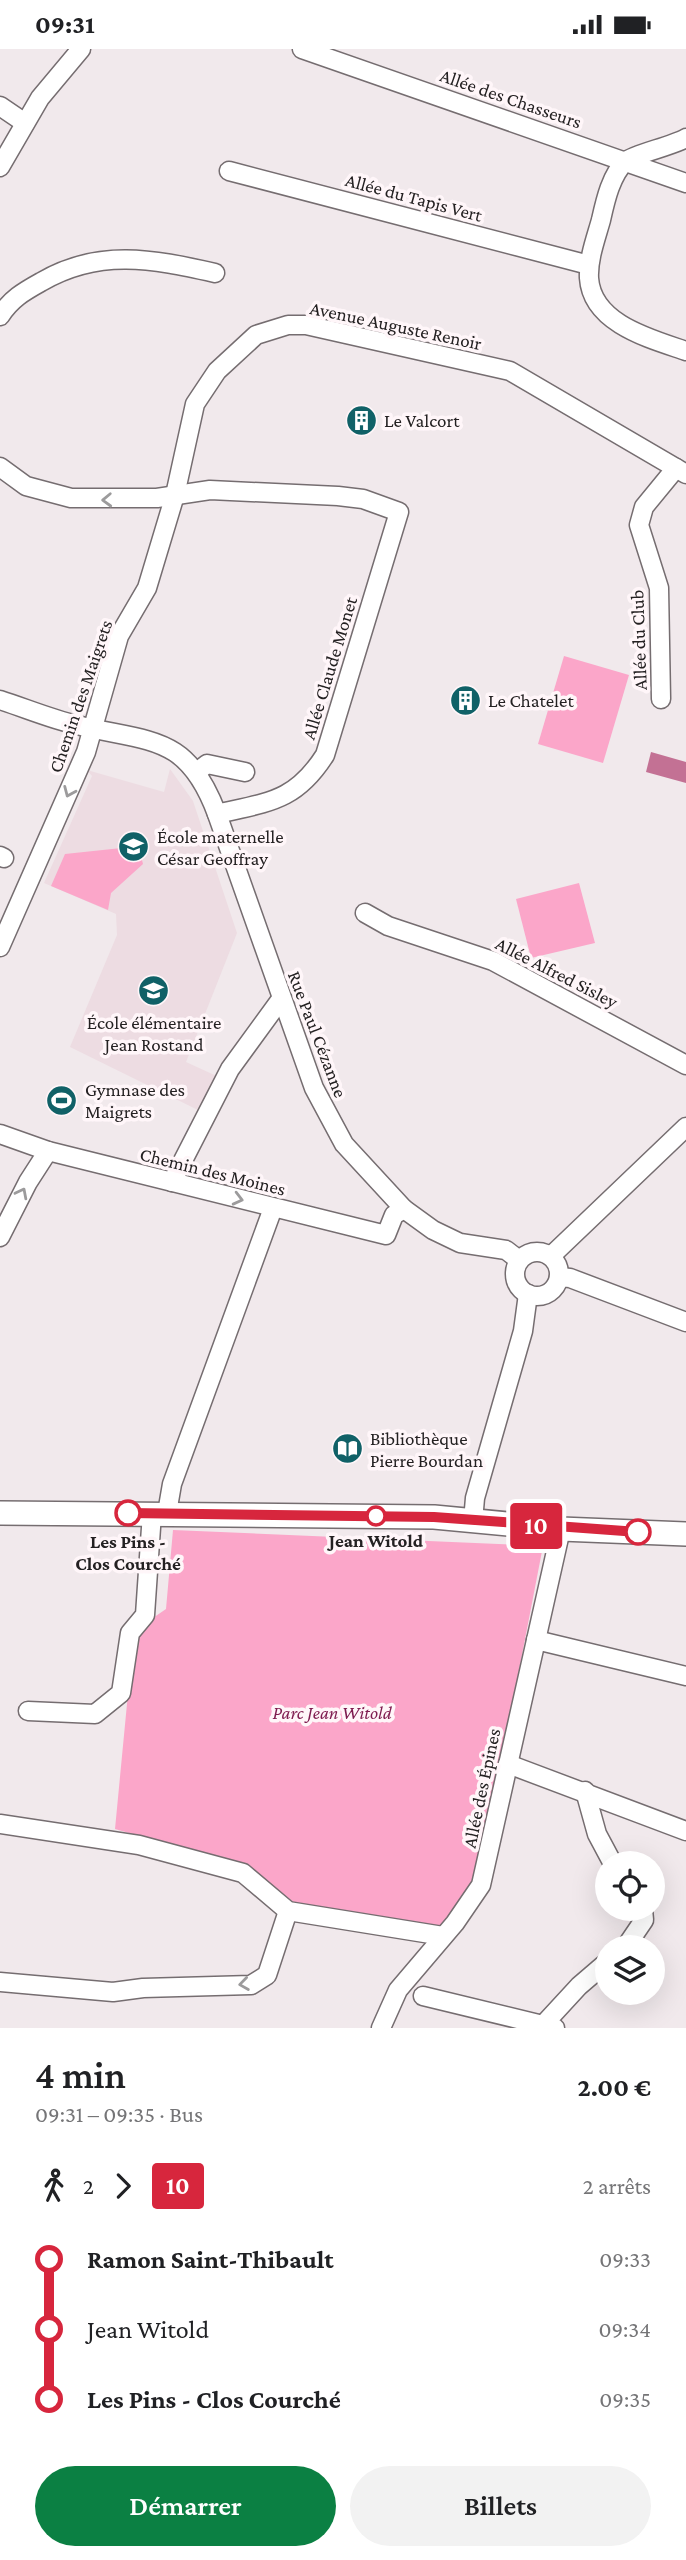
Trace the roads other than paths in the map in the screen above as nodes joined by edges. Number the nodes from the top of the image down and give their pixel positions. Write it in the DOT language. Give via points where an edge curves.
graph roads {
  1 [pos="302,49"];
  2 [pos="78,50"];
  3 [pos="0,106"];
  4 [pos="25,123"];
  5 [pos="686,138"];
  6 [pos="626,160"];
  7 [pos="0,167"];
  8 [pos="229,171"];
  9 [pos="686,183"];
  10 [pos="589,265"];
  11 [pos="215,272"];
  12 [pos="0,316"];
  13 [pos="686,351"];
  14 [pos="0,467"];
  15 [pos="681,471"];
  16 [pos="175,495"];
  17 [pos="661,699"];
  18 [pos="0,700"];
  19 [pos="93,729"];
  20 [pos="198,771"];
  21 [pos="245,772"];
  22 [pos="217,814"];
  23 [pos="365,913"];
  24 [pos="0,947"];
  25 [pos="281,999"];
  26 [pos="686,1065"];
  27 [pos="686,1127"];
  28 [pos="0,1134"];
  29 [pos="48,1151"];
  30 [pos="172,1182"];
  31 [pos="273,1208"];
  32 [pos="404,1209"];
  33 [pos="0,1237"];
  34 [pos="551,1256"];
  35 [pos="519,1260"];
  36 [pos="559,1277"];
  37 [pos="528,1294"];
  38 [pos="686,1322"];
  39 [pos="0,1513"];
  40 [pos="160,1513"];
  41 [pos="473,1521"];
  42 [pos="561,1528"];
  43 [pos="686,1534"];
  44 [pos="536,1640"];
  45 [pos="686,1676"];
  46 [pos="28,1711"];
  47 [pos="508,1764"];
  48 [pos="586,1791"];
  49 [pos="0,1824"];
  50 [pos="686,1831"];
  51 [pos="606,1851"];
  52 [pos="288,1911"];
  53 [pos="443,1935"];
  54 [pos="595,1972"];
  55 [pos="0,1982"];
  56 [pos="423,1996"];
  57 [pos="549,2026"];
  58 [pos="381,2028"];
  1 -- 6 [label="street, Allée des Chasseurs"];
  2 -- 4 [label="street"];
  3 -- 4 [label="street"];
  4 -- 7 [label="street"];
  5 -- 6 [label="street"];
  6 -- 9 [label="street, Allée des Chasseurs"];
  6 -- 10 [label="street" via="614,178"];
  8 -- 10 [label="street, Allée du Tapis Vert"];
  10 -- 13 [label="street" via="596,297 617,323"];
  11 -- 12 [label="street" via="168,263 86,261 12,299"];
  16 -- 14 [label="street, one-way" via="97,501 71,498 26,486"];
  15 -- 16 [label="street, Avenue Auguste Renoir" via="510,371 306,325 288,325 256,335 204,387 195,404"];
  15 -- 17 [label="street, Allée du Club" via="645,507 639,525 659,588"];
  16 -- 19 [label="street, Chemin des Maigrets" via="147,588 119,636"];
  16 -- 22 [label="street, Allée Claude Monet" via="210,490 338,496 400,512 325,755 296,790 274,801"];
  18 -- 19 [label="street"];
  19 -- 20 [label="street" via="149,740 170,749"];
  19 -- 24 [label="street, Chemin des Maigrets, one-way"];
  20 -- 21 [label="street" via="207,764"];
  20 -- 22 [label="street, Rue Paul Cézanne"];
  22 -- 25 [label="street, Rue Paul Cézanne"];
  23 -- 26 [label="street, Allée Alfred Sisley" via="388,926 493,961"];
  25 -- 30 [label="street" via="230,1069"];
  25 -- 32 [label="street, Rue Paul Cézanne" via="327,1115 362,1167"];
  27 -- 34 [label="street"];
  28 -- 29 [label="street, Chemin des Moines"];
  29 -- 30 [label="street, Chemin des Moines"];
  33 -- 29 [label="street, one-way"];
  30 -- 31 [label="street, Chemin des Moines, one-way"];
  31 -- 32 [label="street, Chemin des Moines" via="386,1235 394,1215"];
  31 -- 40 [label="street"];
  32 -- 35 [label="street, Rue Paul Cézanne" via="460,1243 506,1250"];
  34 -- 35 [label="street" via="534,1251"];
  34 -- 36 [label="street"];
  35 -- 37 [label="street" via="515,1279"];
  36 -- 37 [label="street" via="548,1294"];
  36 -- 38 [label="street"];
  37 -- 41 [label="street" via="523,1331 475,1498"];
  39 -- 40 [label="main road"];
  40 -- 41 [label="main road"];
  40 -- 46 [label="street" via="145,1615 130,1633 121,1693 95,1714"];
  41 -- 42 [label="main road"];
  42 -- 43 [label="main road"];
  42 -- 44 [label="street, Allée des Épines"];
  44 -- 45 [label="street"];
  44 -- 47 [label="street, Allée des Épines"];
  47 -- 48 [label="street"];
  47 -- 53 [label="street, Allée des Épines" via="481,1885"];
  48 -- 50 [label="street"];
  48 -- 51 [label="street"];
  49 -- 52 [label="street" via="139,1845 243,1873"];
  52 -- 53 [label="street"];
  52 -- 55 [label="street, one-way" via="267,1975 251,1985 113,1992"];
  53 -- 58 [label="street, Allée des Épines" via="398,1990"];
  54 -- 57 [label="street"];
  56 -- 57 [label="street"];
}
